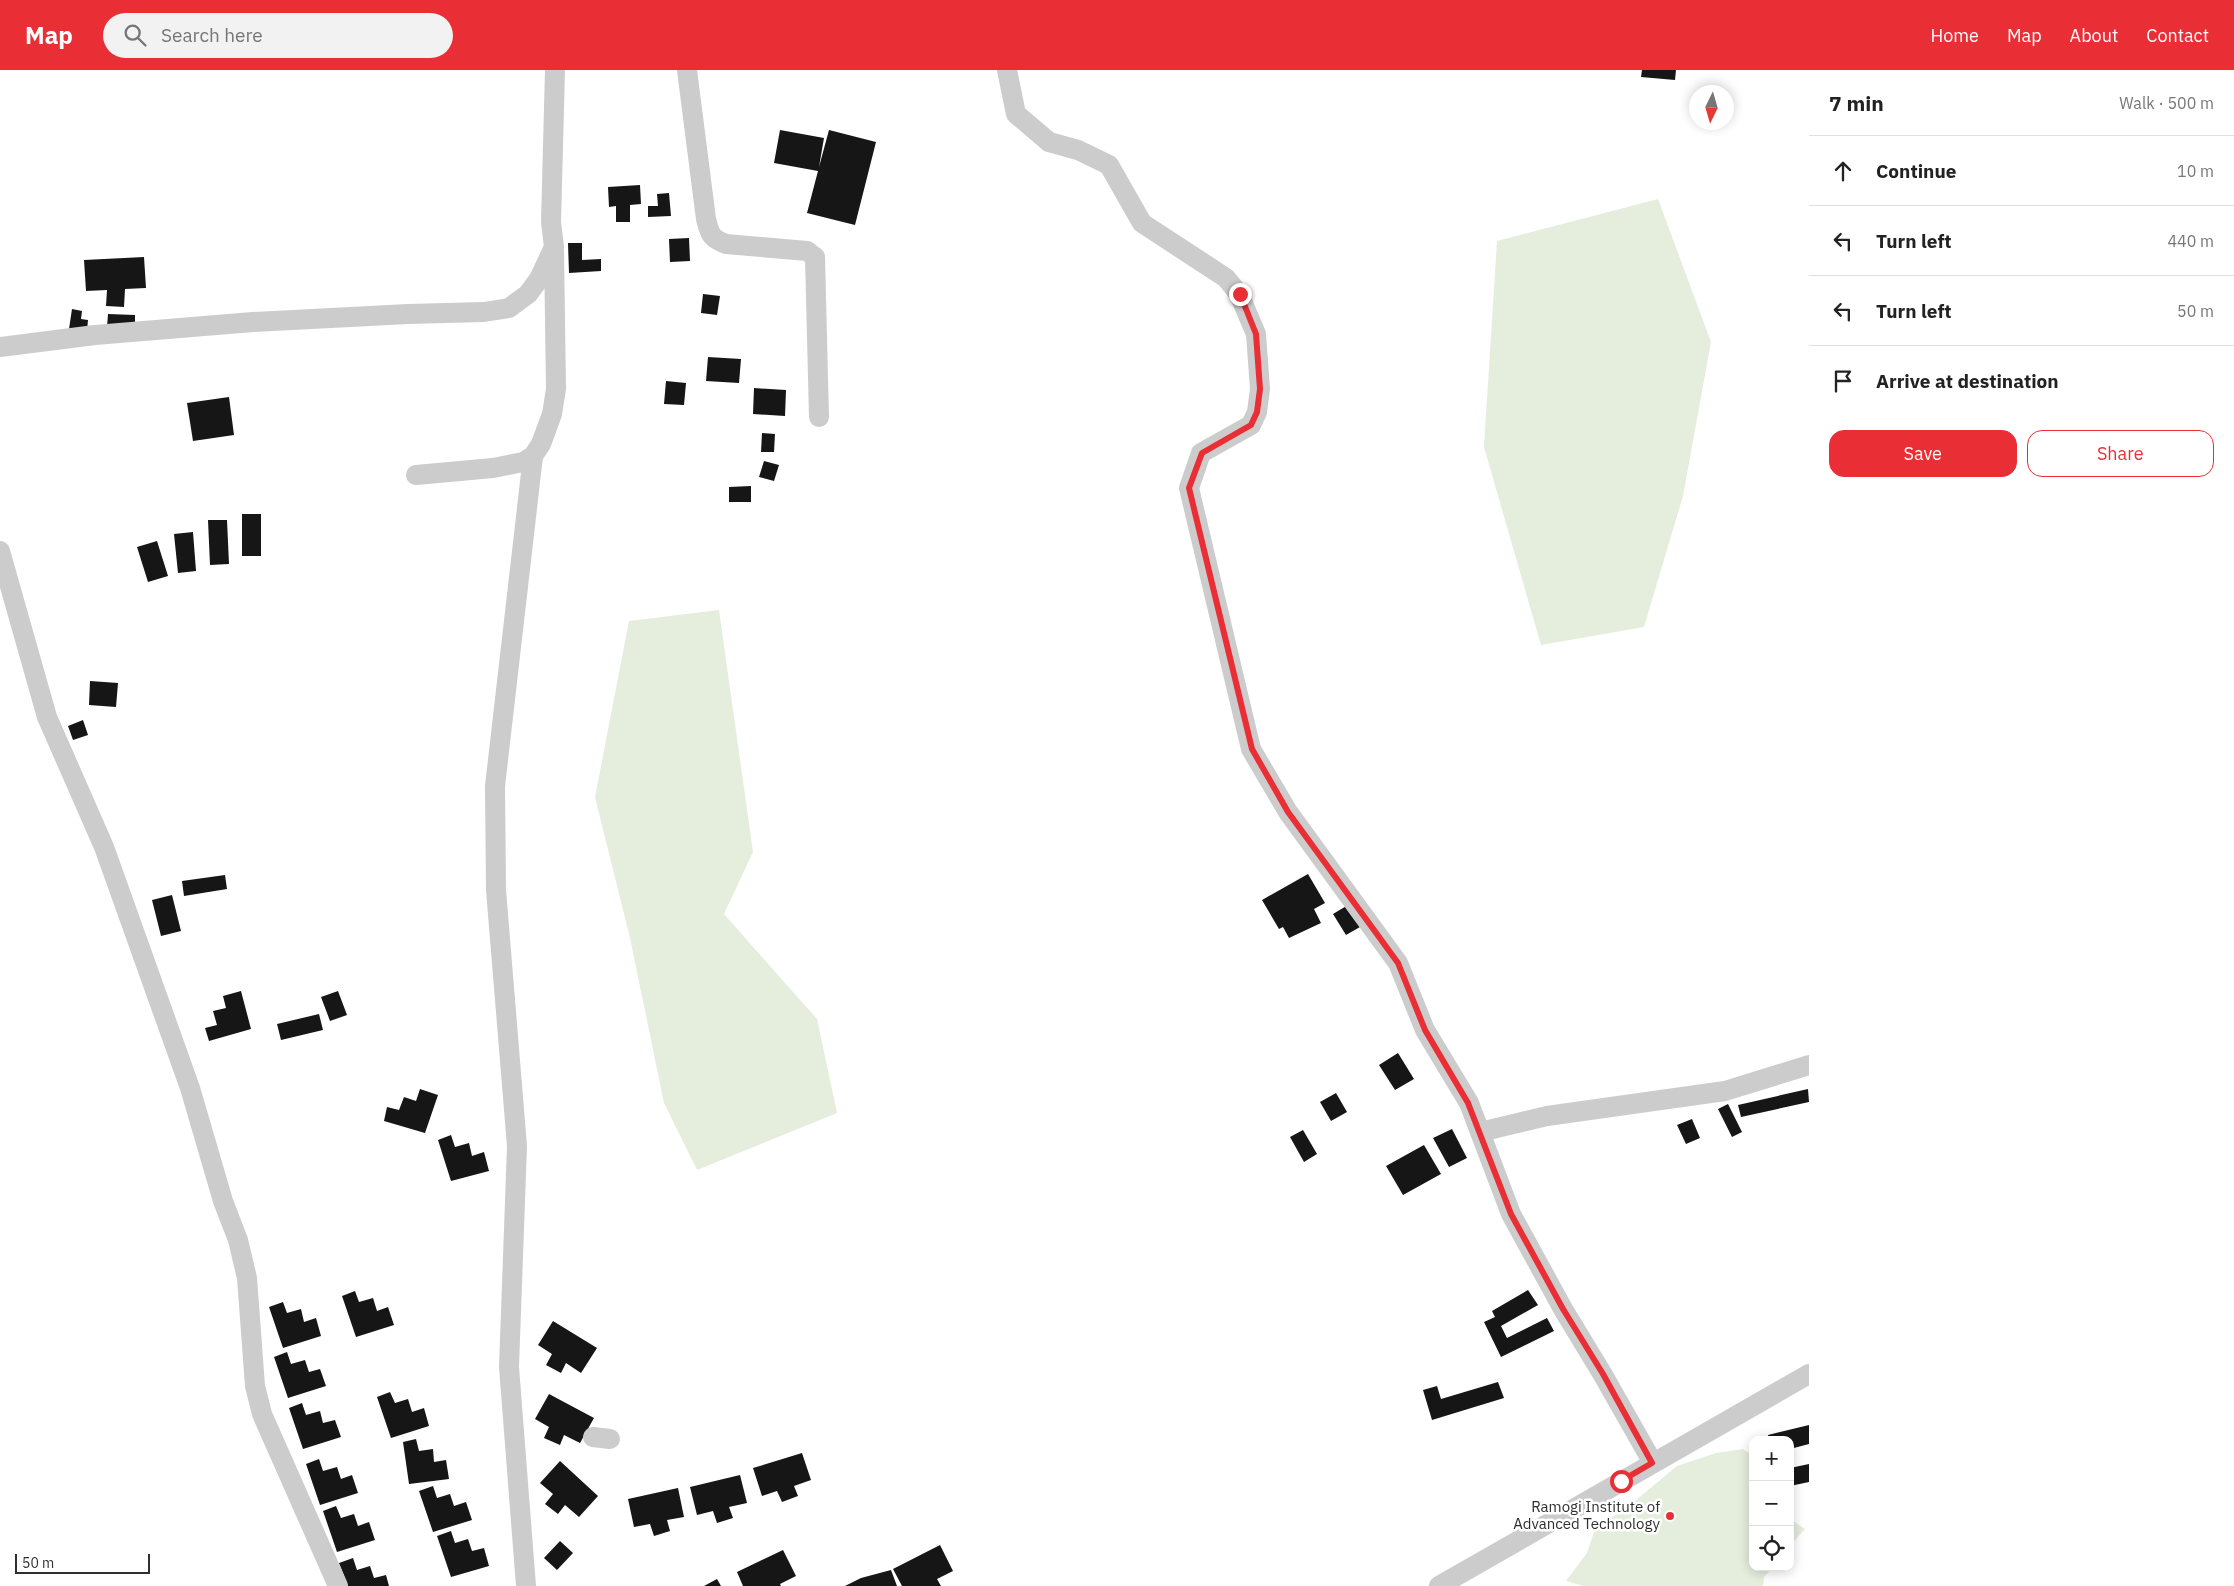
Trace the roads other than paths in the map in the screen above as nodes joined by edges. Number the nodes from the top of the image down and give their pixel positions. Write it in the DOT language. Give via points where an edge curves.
graph roads {
  1 [pos="555,70"];
  2 [pos="687,70"];
  3 [pos="1007,70"];
  4 [pos="554,246"];
  5 [pos="0,347"];
  6 [pos="819,417"];
  7 [pos="533,456"];
  8 [pos="416,475"];
  9 [pos="0,551"];
  10 [pos="1809,1066"];
  11 [pos="1480,1132"];
  12 [pos="1809,1374"];
  13 [pos="1652,1463"];
  14 [pos="338,1586"];
  15 [pos="526,1586"];
  16 [pos="1439,1586"];
  1 -- 4 [label="street"];
  2 -- 6 [label="street" via="697,157 710,233 714,239 726,244 807,251 815,257"];
  3 -- 11 [label="street" via="1016,114 1049,142 1078,150 1108,165 1142,223 1226,278 1240,294 1256,334 1260,389 1257,412 1251,425 1202,453 1189,488 1252,749 1288,812 1398,963 1425,1030 1468,1103"];
  4 -- 5 [label="street" via="539,279 528,294 509,308 484,312 253,322 95,335"];
  4 -- 7 [label="street" via="556,389 552,414"];
  7 -- 8 [label="street" via="523,462 493,468"];
  7 -- 15 [label="street" via="495,786 496,890 517,1146 509,1367"];
  9 -- 14 [label="street" via="47,717 104,847 187,1080 238,1240 247,1278 255,1386 262,1414"];
  10 -- 11 [label="street" via="1725,1091 1547,1116"];
  11 -- 13 [label="street" via="1511,1214"];
  12 -- 13 [label="street"];
  13 -- 16 [label="street"];
}
